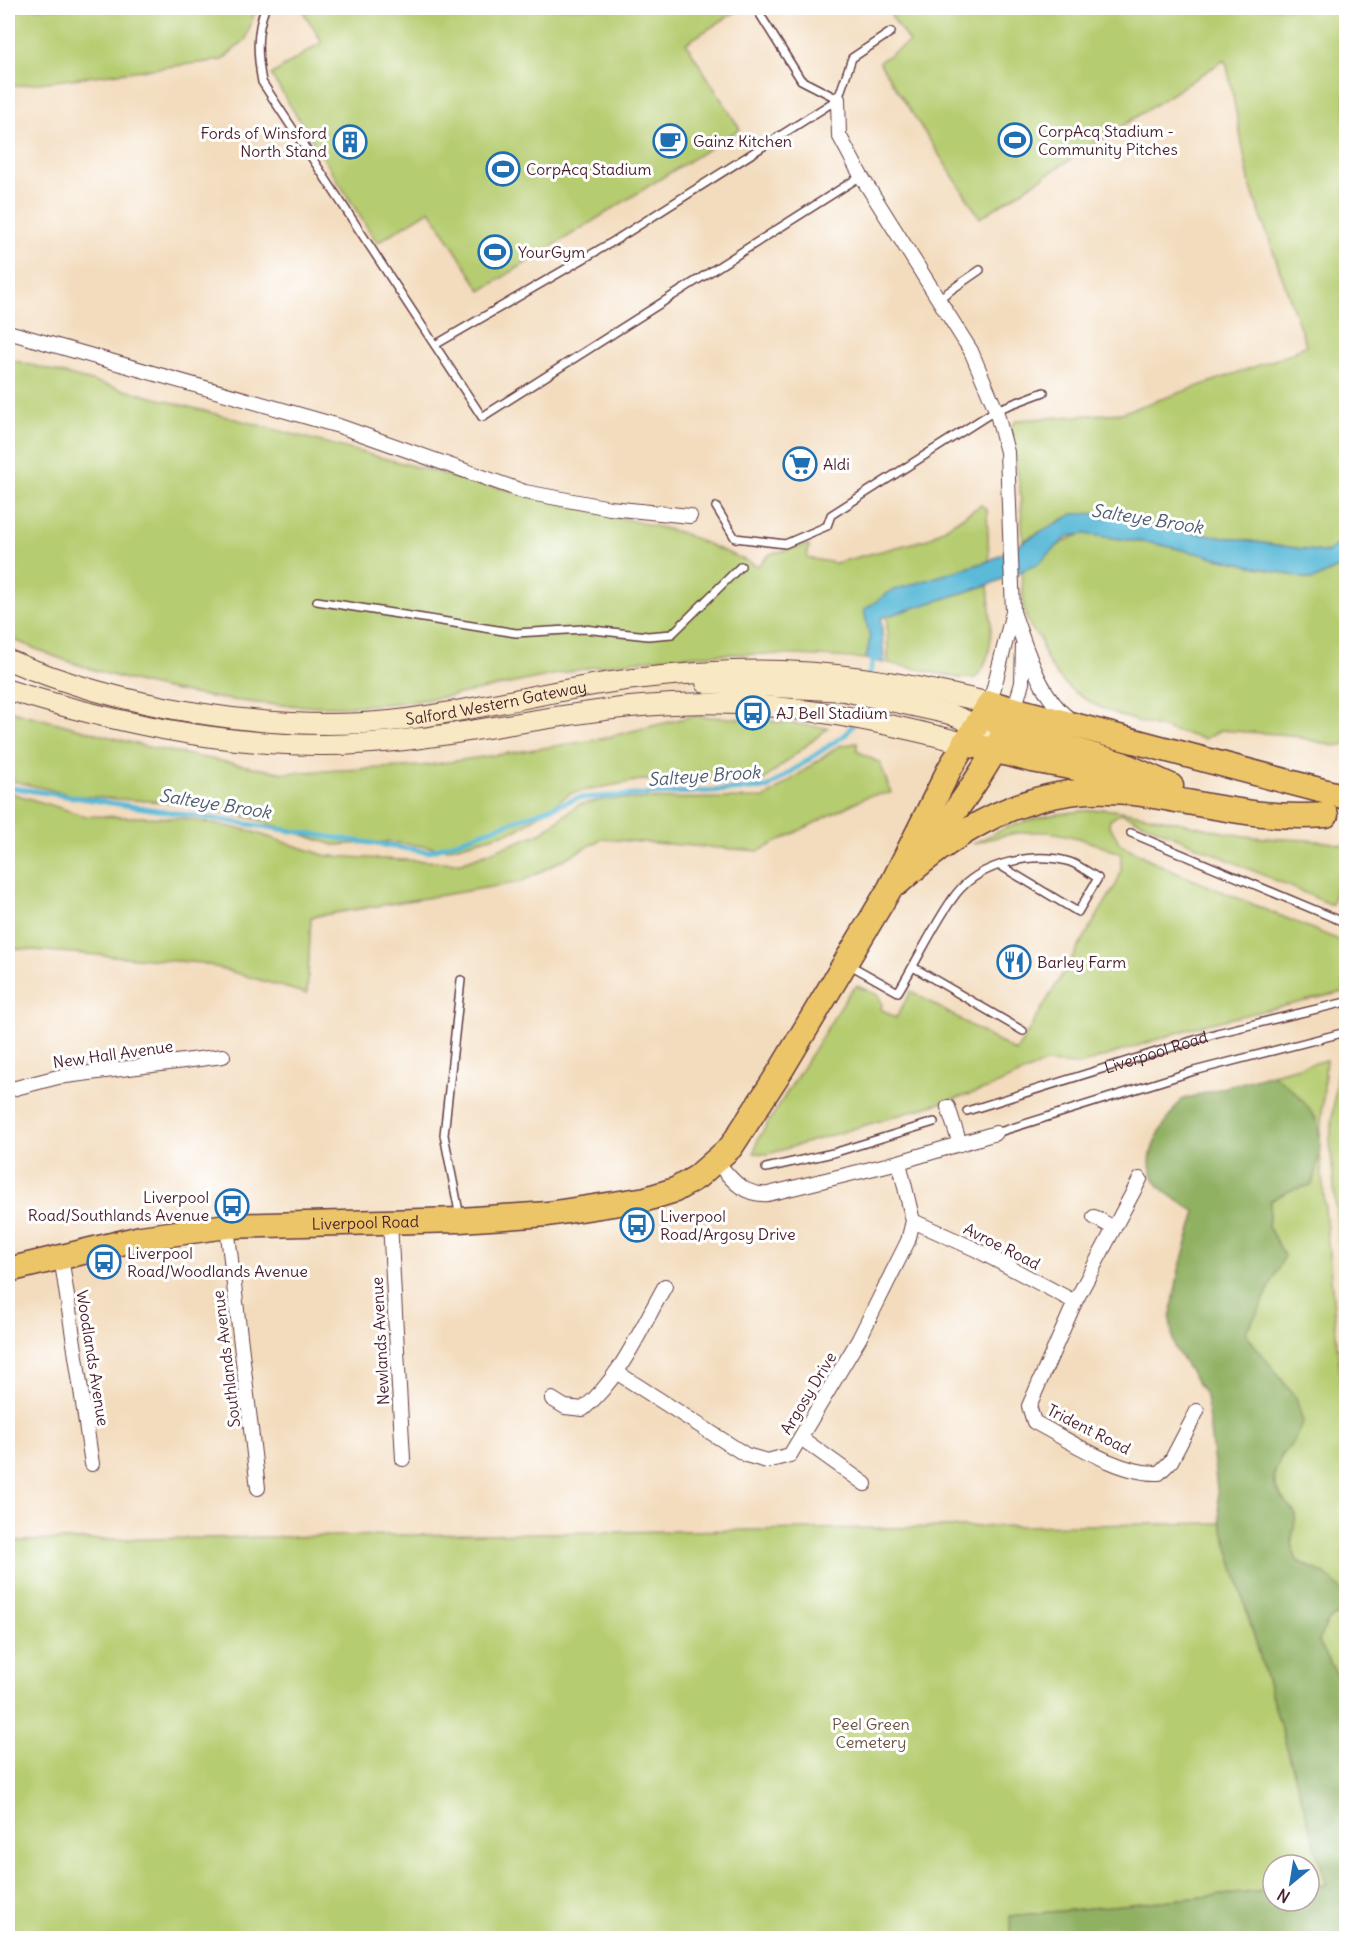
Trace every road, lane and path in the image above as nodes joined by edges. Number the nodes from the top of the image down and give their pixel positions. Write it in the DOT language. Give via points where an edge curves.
graph roads {
  1 [pos="264,8"];
  2 [pos="756,8"];
  3 [pos="891,32"];
  4 [pos="838,99"];
  5 [pos="861,176"];
  6 [pos="980,270"];
  7 [pos="938,299"];
  8 [pos="8,332"];
  9 [pos="435,345"];
  10 [pos="1044,392"];
  11 [pos="996,410"];
  12 [pos="716,507"];
  13 [pos="690,516"];
  14 [pos="741,566"];
  15 [pos="316,601"];
  16 [pos="1013,612"];
  17 [pos="1024,640"];
  18 [pos="8,660"];
  19 [pos="8,690"];
  20 [pos="984,714"];
  21 [pos="1010,720"];
  22 [pos="1092,732"];
  23 [pos="964,743"];
  24 [pos="993,752"];
  25 [pos="1171,786"];
  26 [pos="1347,797"];
  27 [pos="1336,818"];
  28 [pos="1131,833"];
  29 [pos="1001,866"];
  30 [pos="889,890"];
  31 [pos="1347,923"];
  32 [pos="846,962"];
  33 [pos="913,967"];
  34 [pos="461,980"];
  35 [pos="1347,1002"];
  36 [pos="1023,1031"];
  37 [pos="1347,1032"];
  38 [pos="223,1056"];
  39 [pos="8,1090"];
  40 [pos="948,1107"];
  41 [pos="967,1111"];
  42 [pos="934,1122"];
  43 [pos="996,1133"];
  44 [pos="960,1144"];
  45 [pos="717,1162"];
  46 [pos="899,1162"];
  47 [pos="766,1168"];
  48 [pos="1140,1179"];
  49 [pos="1094,1217"];
  50 [pos="460,1220"];
  51 [pos="913,1221"];
  52 [pos="390,1222"];
  53 [pos="226,1226"];
  54 [pos="1114,1228"];
  55 [pos="61,1256"];
  56 [pos="8,1270"];
  57 [pos="665,1286"];
  58 [pos="1075,1302"];
  59 [pos="616,1372"];
  60 [pos="552,1399"];
  61 [pos="1197,1411"];
  62 [pos="801,1438"];
  63 [pos="403,1459"];
  64 [pos="92,1464"];
  65 [pos="865,1484"];
  66 [pos="258,1488"];
  1 -- 9 [label="lane" via="257,52 262,82"];
  2 -- 4 [label="lane" via="801,80"];
  3 -- 4 [label="lane" via="852,58"];
  4 -- 5 [label="street" via="839,135"];
  4 -- 9 [label="lane" via="614,241"];
  5 -- 7 [label="street"];
  5 -- 9 [label="lane" via="482,417"];
  6 -- 7 [label="lane"];
  7 -- 11 [label="street" via="971,351"];
  8 -- 13 [label="street" via="339,426 525,492 609,508"];
  10 -- 11 [label="lane"];
  11 -- 12 [label="lane" via="831,515 827,526 789,542 735,538"];
  11 -- 16 [label="street" via="1010,481"];
  14 -- 15 [label="lane" via="672,634 648,636 584,629 516,633"];
  16 -- 17 [label="street"];
  16 -- 20 [label="street"];
  17 -- 21 [label="street" via="1022,683"];
  17 -- 22 [label="street" via="1052,701 1065,716"];
  18 -- 20 [label="street, Salford Western Gateway" via="63,682 234,719 389,721 612,682 734,671 847,684"];
  19 -- 23 [label="street, Salford Western Gateway" via="178,732 250,742 324,745 398,740 643,705 737,702 835,714"];
  20 -- 21 [label="highway"];
  20 -- 23 [label="highway, Liverpool Road"];
  20 -- 24 [label="street" via="994,738"];
  21 -- 22 [label="highway"];
  21 -- 24 [label="highway, Liverpool Road"];
  21 -- 25 [label="highway"];
  22 -- 26 [label="highway"];
  23 -- 24 [label="highway"];
  23 -- 30 [label="highway, Liverpool Road"];
  24 -- 25 [label="highway"];
  24 -- 30 [label="highway, Liverpool Road" via="937,834"];
  25 -- 27 [label="highway"];
  27 -- 30 [label="highway" via="1287,818 1226,811 1104,790 1051,794 981,820 930,855"];
  28 -- 31 [label="lane"];
  29 -- 29 [label="lane" via="1039,857 1071,862 1098,878 1078,912"];
  29 -- 33 [label="lane" via="987,870 957,892"];
  30 -- 32 [label="highway, Liverpool Road"];
  32 -- 33 [label="lane" via="898,992"];
  32 -- 45 [label="highway, Liverpool Road" via="737,1138"];
  33 -- 36 [label="lane"];
  34 -- 50 [label="lane" via="444,1135"];
  35 -- 41 [label="lane, Liverpool Road" via="1217,1033"];
  37 -- 43 [label="lane, Liverpool Road" via="1204,1068"];
  38 -- 39 [label="street, New Hall Avenue" via="58,1077"];
  40 -- 44 [label="street"];
  42 -- 47 [label="lane"];
  43 -- 44 [label="street"];
  44 -- 46 [label="street"];
  45 -- 46 [label="street" via="740,1188 759,1194"];
  45 -- 50 [label="highway, Liverpool Road" via="675,1190 646,1199 548,1214"];
  46 -- 51 [label="street"];
  48 -- 54 [label="street, Trident Road"];
  49 -- 54 [label="street"];
  50 -- 52 [label="highway, Liverpool Road"];
  51 -- 58 [label="street, Avroe Road"];
  51 -- 62 [label="street, Argosy Drive" via="908,1241 859,1339"];
  52 -- 53 [label="highway, Liverpool Road"];
  52 -- 63 [label="street, Newlands Avenue"];
  53 -- 55 [label="highway, Liverpool Road" via="180,1231"];
  53 -- 66 [label="street, Southlands Avenue"];
  54 -- 58 [label="street, Trident Road"];
  55 -- 56 [label="highway, Liverpool Road"];
  55 -- 64 [label="street, Woodlands Avenue"];
  57 -- 59 [label="street"];
  58 -- 61 [label="street, Trident Road" via="1029,1406 1035,1422 1143,1474 1159,1473 1171,1461"];
  59 -- 60 [label="street" via="583,1408 565,1407"];
  59 -- 62 [label="street, Argosy Drive" via="746,1455 766,1461 790,1455"];
  62 -- 65 [label="street"];
}
